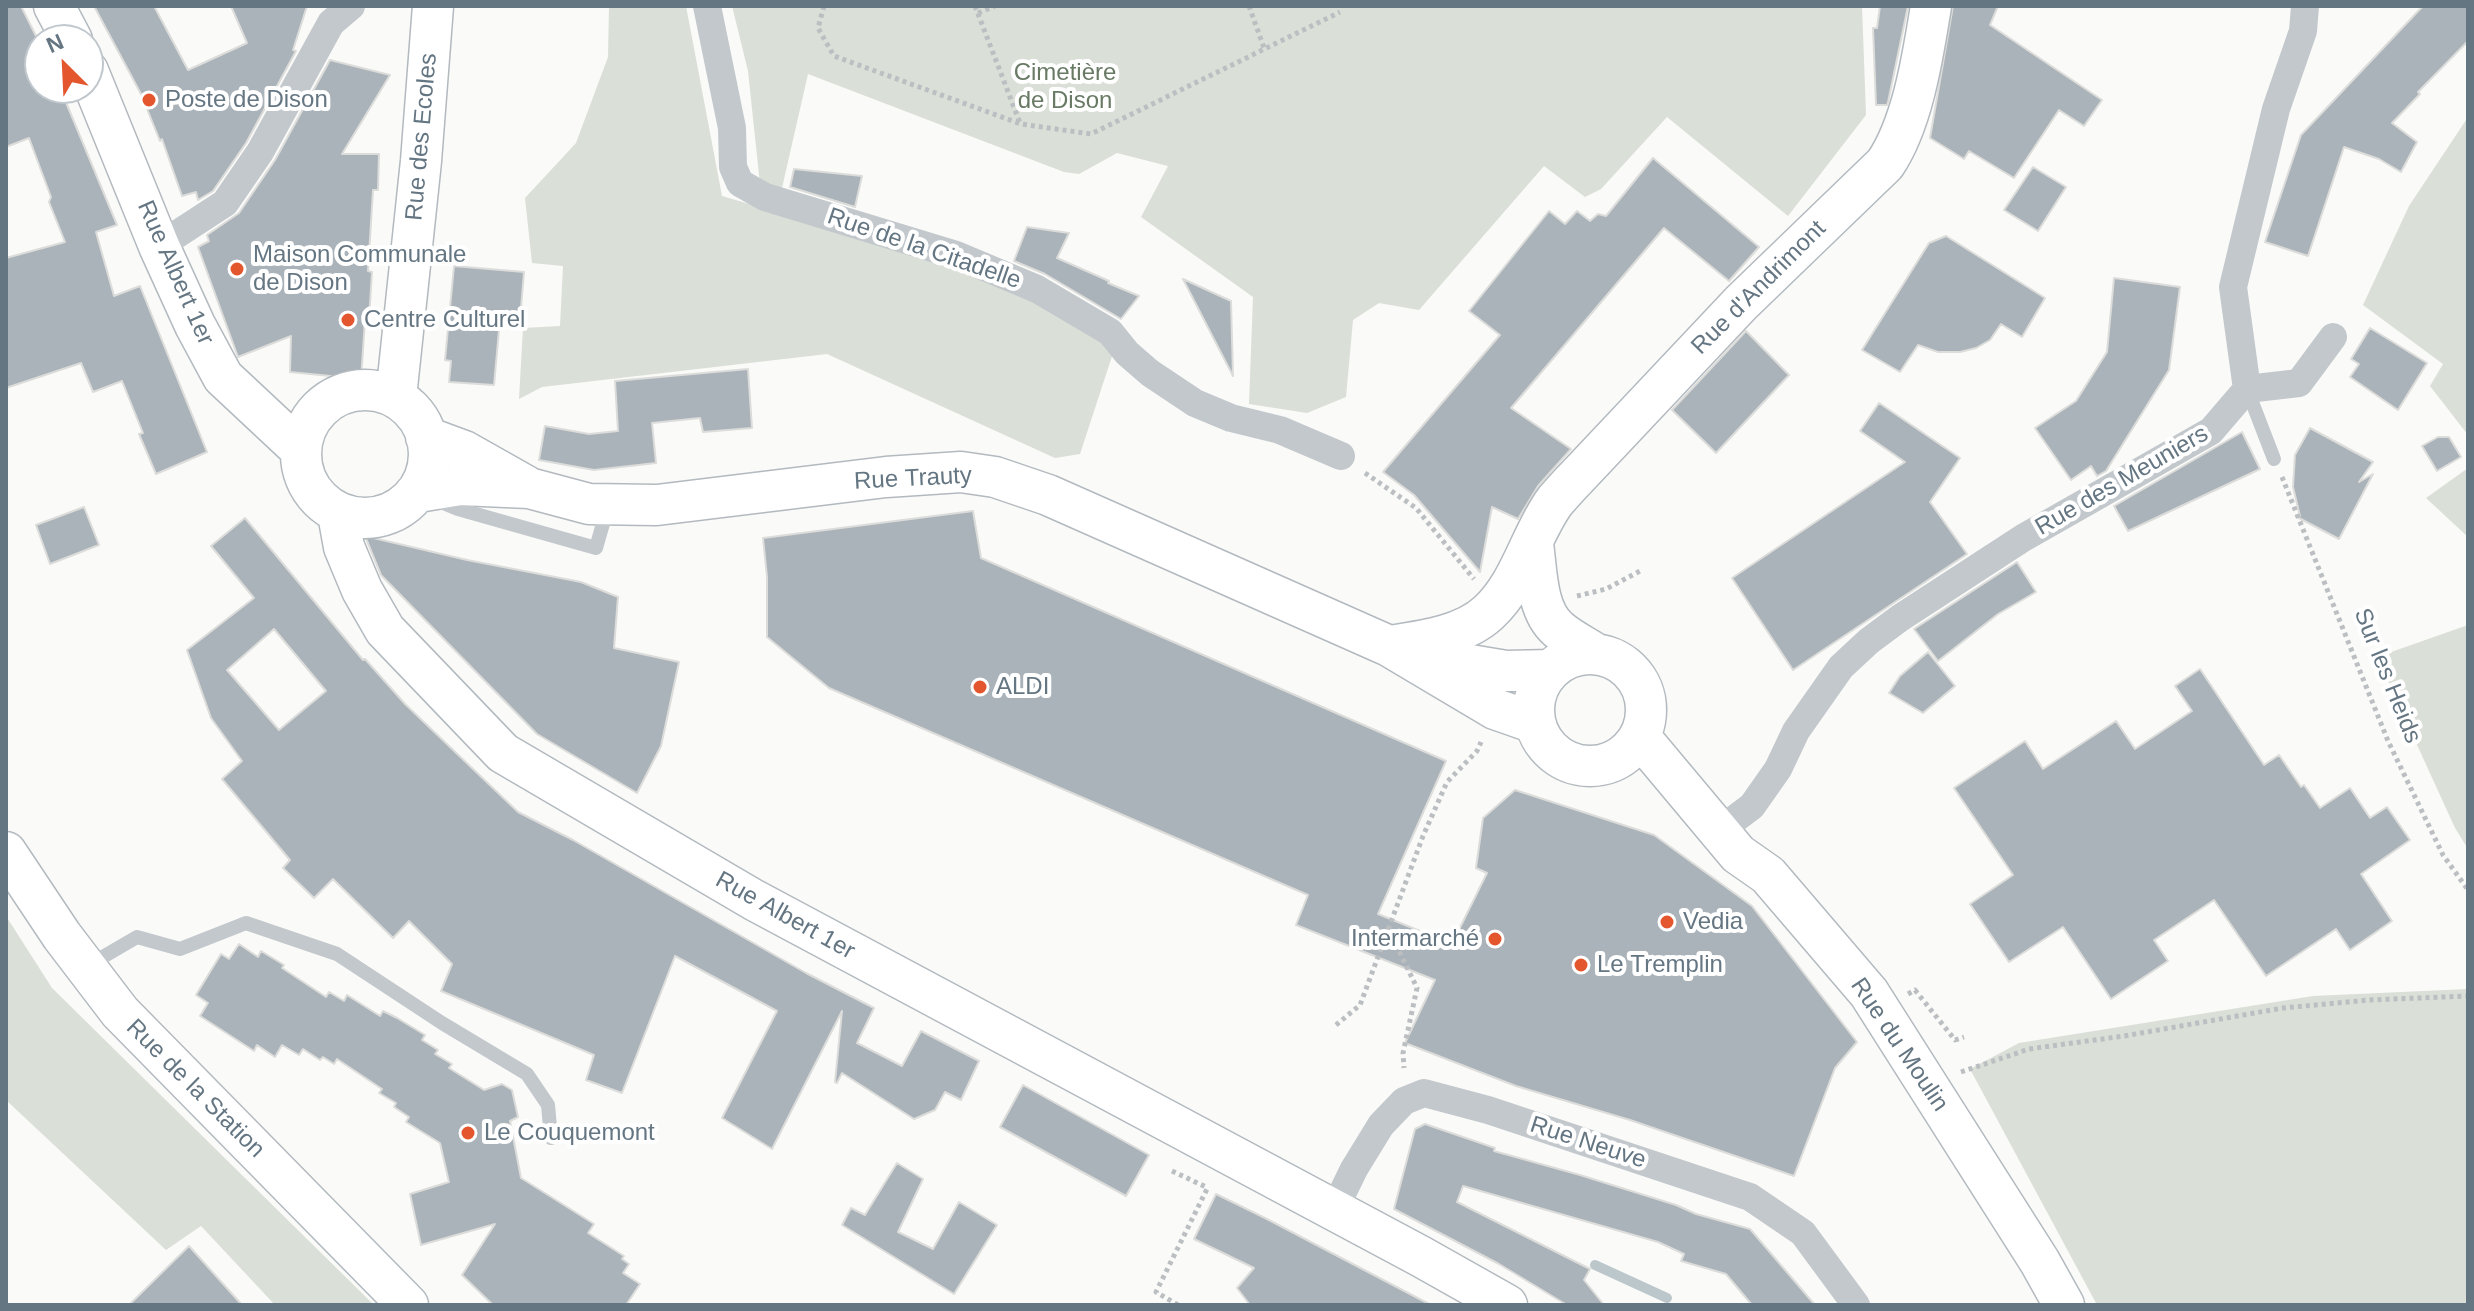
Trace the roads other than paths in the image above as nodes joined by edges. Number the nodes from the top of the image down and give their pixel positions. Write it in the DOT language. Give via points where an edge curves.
graph roads {
  1 [pos="54,6"];
  2 [pos="351,6"];
  3 [pos="707,6"];
  4 [pos="1931,6"];
  5 [pos="2305,6"];
  6 [pos="433,13"];
  7 [pos="64,24"];
  8 [pos="101,104"];
  9 [pos="159,246"];
  10 [pos="2333,337"];
  11 [pos="2247,389"];
  12 [pos="396,397"];
  13 [pos="426,437"];
  14 [pos="300,449"];
  15 [pos="1341,456"];
  16 [pos="2277,465"];
  17 [pos="529,488"];
  18 [pos="418,492"];
  19 [pos="608,506"];
  20 [pos="338,514"];
  21 [pos="1533,544"];
  22 [pos="1398,650"];
  23 [pos="1596,654"];
  24 [pos="1551,670"];
  25 [pos="1535,723"];
  26 [pos="1640,737"];
  27 [pos="1719,831"];
  28 [pos="6,852"];
  29 [pos="85,967"];
  30 [pos="551,1138"];
  31 [pos="1334,1210"];
  32 [pos="408,1305"];
  33 [pos="1507,1305"];
  34 [pos="1856,1305"];
  35 [pos="2064,1305"];
  1 -- 7 [label="main road"];
  2 -- 9 [label="street" via="331,23 260,152 225,203"];
  3 -- 15 [label="street, Rue de la Citadelle" via="740,183 765,197 956,255 1037,289 1110,332 1150,373 1195,403"];
  4 -- 21 [label="main road, Rue d'Andrimont" via="1898,146 1885,164 1741,303 1583,470 1554,502"];
  5 -- 11 [label="street" via="2303,31 2276,109 2233,287"];
  6 -- 12 [label="main road, Rue des Ecoles"];
  8 -- 9 [label="main road, Rue Albert 1er"];
  9 -- 14 [label="main road, Rue Albert 1er" via="223,377"];
  10 -- 11 [label="street" via="2299,383"];
  11 -- 16 [label="lane"];
  11 -- 27 [label="street, Rue des Meuniers" via="2211,431 2023,538 1869,641 1841,667 1752,806"];
  12 -- 13 [label="main road" via="422,422"];
  12 -- 14 [label="main road" via="376,390 334,397 305,428"];
  13 -- 17 [label="main road, Rue Trauty" via="464,451"];
  13 -- 18 [label="main road" via="427,475"];
  14 -- 20 [label="main road" via="309,487"];
  17 -- 18 [label="main road, Rue Trauty" via="460,485"];
  17 -- 19 [label="main road, Rue Trauty"];
  18 -- 19 [label="lane" via="458,509 596,548"];
  18 -- 20 [label="main road, Rue Trauty" via="406,505 373,519"];
  19 -- 22 [label="main road, Rue Trauty" via="657,505 886,477 961,472 995,477 1048,495"];
  20 -- 31 [label="main road, Rue Albert 1er" via="344,547 385,630 503,753 754,900"];
  21 -- 22 [label="main road, Rue d'Andrimont" via="1487,614 1456,631"];
  21 -- 23 [label="main road" via="1548,617 1557,629"];
  22 -- 24 [label="main road, Rue Trauty" via="1506,671"];
  22 -- 25 [label="main road, Rue Trauty" via="1495,709"];
  23 -- 24 [label="main road" via="1580,655"];
  23 -- 26 [label="main road" via="1625,666 1644,691 1646,722"];
  24 -- 25 [label="main road" via="1539,685"];
  25 -- 26 [label="main road" via="1556,755 1592,767 1612,763"];
  26 -- 27 [label="main road, Rue du Moulin"];
  27 -- 35 [label="main road, Rue du Moulin" via="1738,854 1768,875 1869,993"];
  28 -- 29 [label="main road, Rue de la Station"];
  29 -- 30 [label="lane" via="137,937 180,949 246,923 337,954 527,1074 548,1105"];
  29 -- 32 [label="main road, Rue de la Station" via="120,1012"];
  31 -- 33 [label="main road, Rue Albert 1er"];
  31 -- 34 [label="street, Rue Neuve" via="1381,1125 1404,1101 1424,1093 1750,1197 1803,1233"];
}
